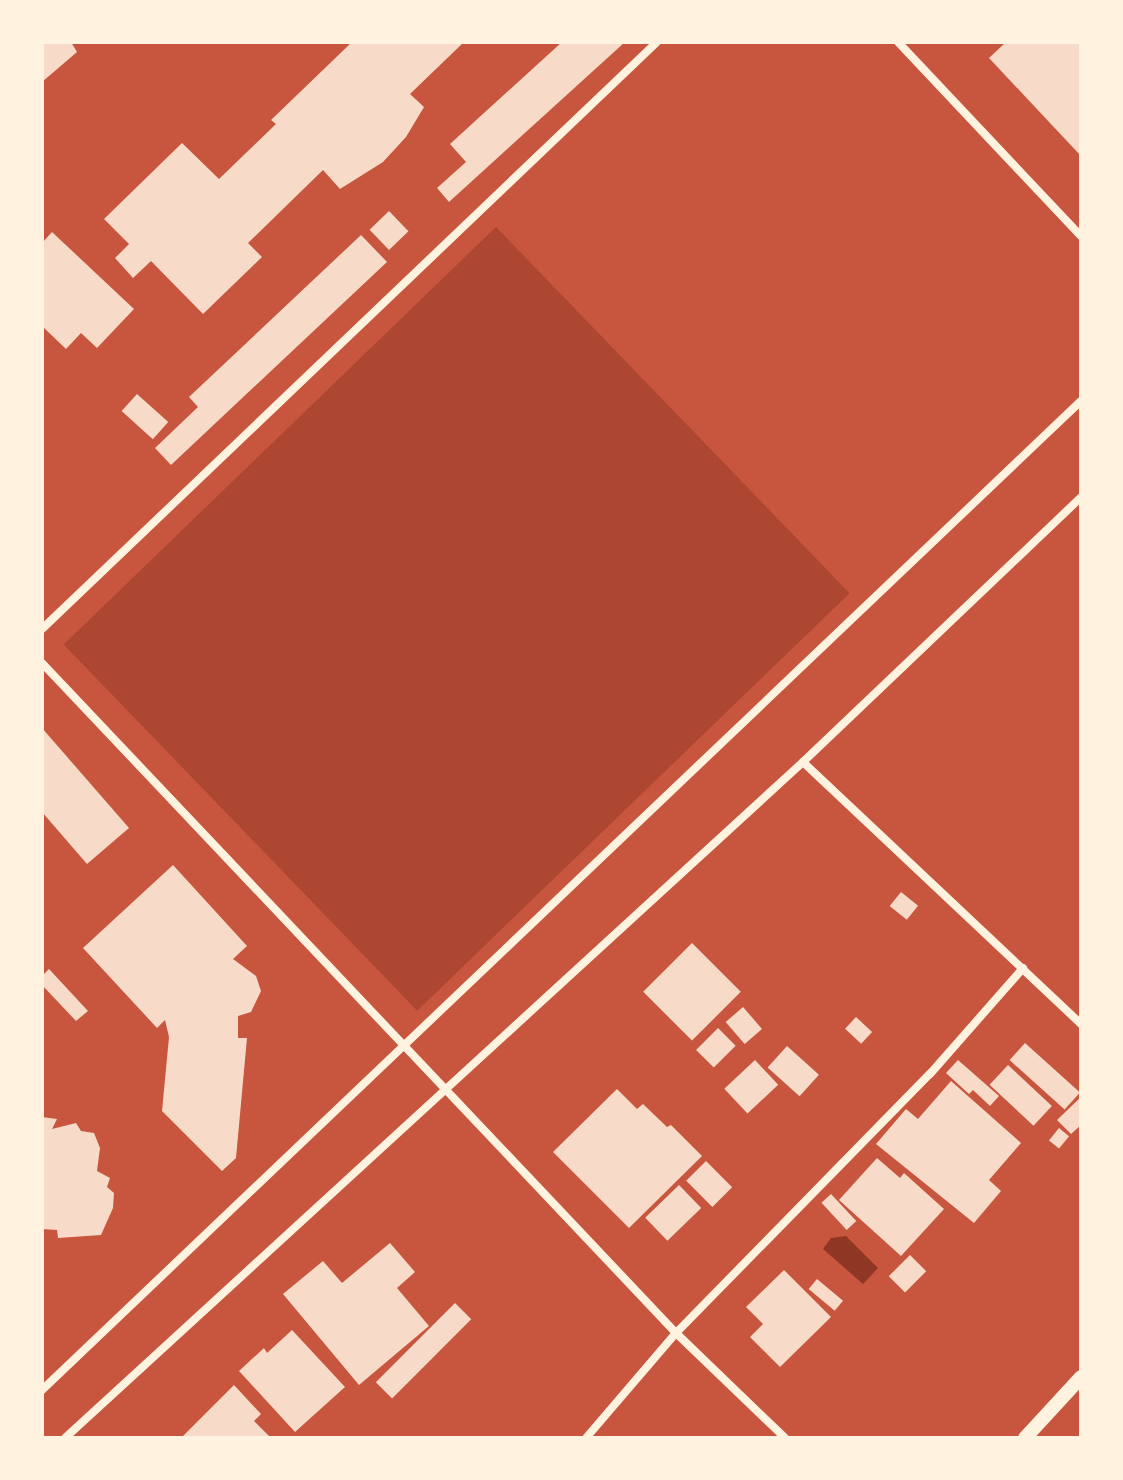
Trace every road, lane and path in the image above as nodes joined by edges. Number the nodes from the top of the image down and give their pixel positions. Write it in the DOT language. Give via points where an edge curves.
graph roads {
  1 [pos="657,42"];
  2 [pos="898,42"];
  3 [pos="1081,236"];
  4 [pos="1081,401"];
  5 [pos="1081,497"];
  6 [pos="42,629"];
  7 [pos="42,663"];
  8 [pos="803,762"];
  9 [pos="1023,968"];
  10 [pos="1081,1024"];
  11 [pos="405,1044"];
  12 [pos="447,1088"];
  13 [pos="676,1333"];
  14 [pos="1081,1377"];
  15 [pos="42,1390"];
  16 [pos="65,1438"];
  17 [pos="586,1438"];
  18 [pos="785,1438"];
  19 [pos="1025,1438"];
  1 -- 6 [label="street"];
  2 -- 3 [label="street"];
  4 -- 11 [label="street"];
  5 -- 8 [label="street"];
  7 -- 11 [label="street"];
  8 -- 9 [label="street"];
  8 -- 12 [label="street"];
  9 -- 10 [label="street"];
  9 -- 13 [label="street" via="930,1074"];
  11 -- 12 [label="street"];
  11 -- 15 [label="street"];
  12 -- 13 [label="street"];
  12 -- 16 [label="street"];
  13 -- 17 [label="street"];
  13 -- 18 [label="street"];
  14 -- 19 [label="street"];
}
